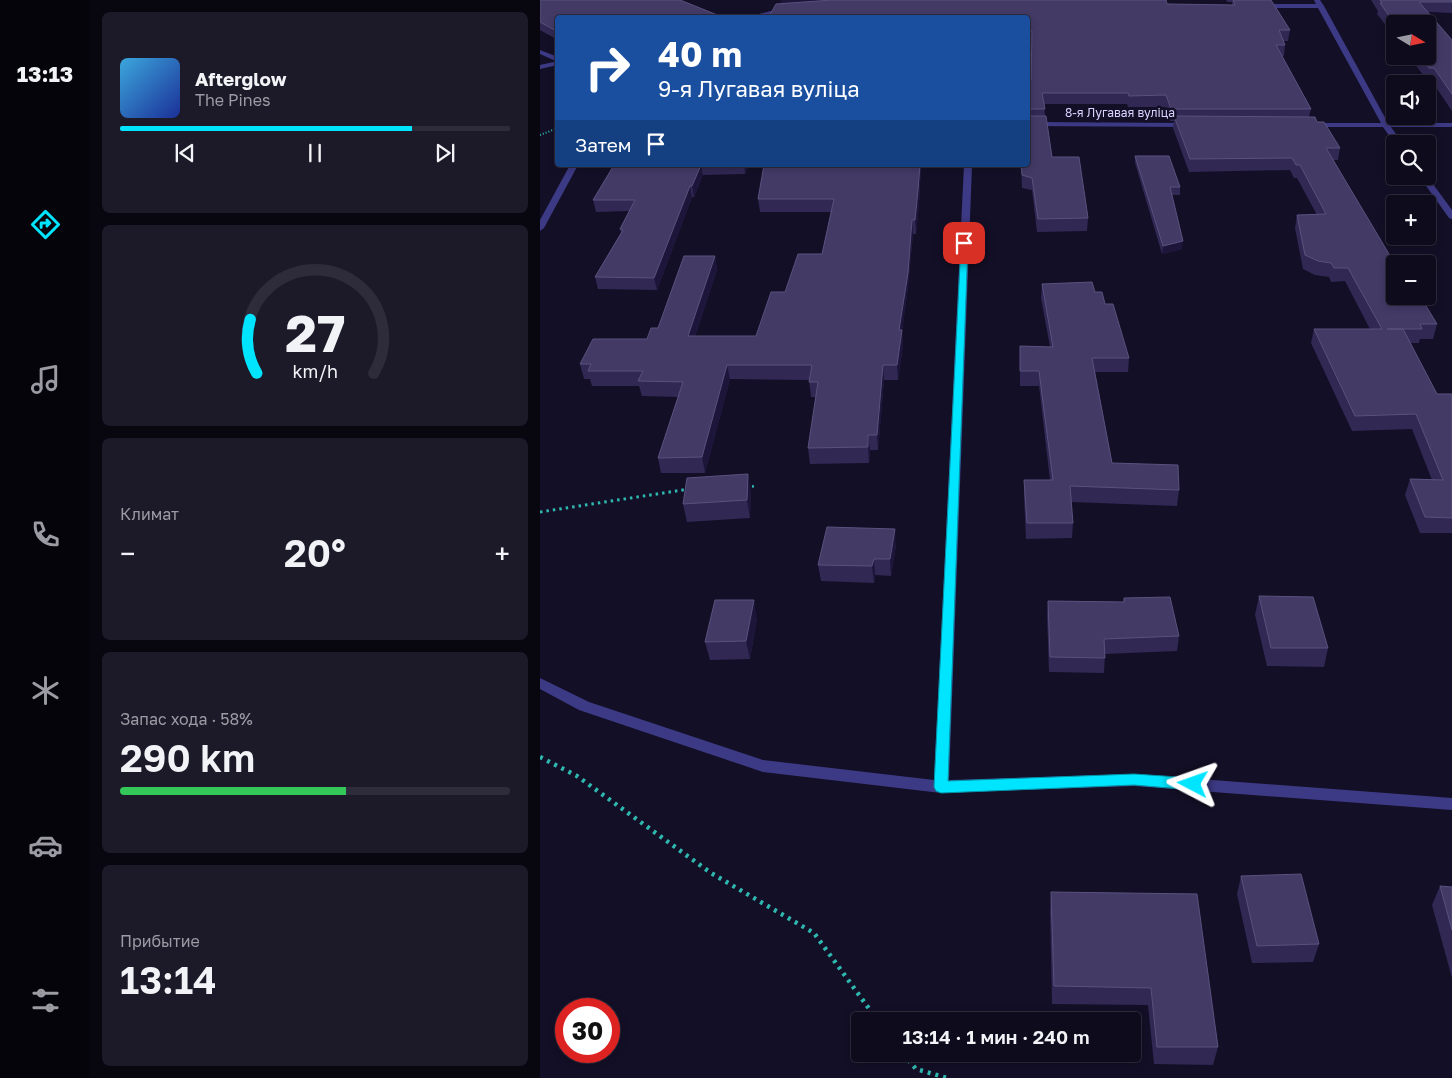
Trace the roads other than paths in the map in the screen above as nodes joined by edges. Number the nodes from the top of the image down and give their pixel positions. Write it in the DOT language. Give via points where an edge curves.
graph roads {
  1 [pos="1319,3"];
  2 [pos="1251,6"];
  3 [pos="793,8"];
  4 [pos="759,15"];
  5 [pos="540,52"];
  6 [pos="555,60"];
  7 [pos="555,63"];
  8 [pos="540,67"];
  9 [pos="1030,124"];
  10 [pos="1197,125"];
  11 [pos="1296,125"];
  12 [pos="1386,126"];
  13 [pos="1452,126"];
  14 [pos="1393,135"];
  15 [pos="573,167"];
  16 [pos="968,167"];
  17 [pos="1430,185"];
  18 [pos="1452,216"];
  19 [pos="540,228"];
  20 [pos="540,683"];
  21 [pos="941,787"];
  22 [pos="1452,804"];
  1 -- 2 [label="street"];
  1 -- 12 [label="street"];
  3 -- 4 [label="street"];
  5 -- 6 [label="street"];
  7 -- 8 [label="street"];
  9 -- 10 [label="street, 8-я Лугавая вуліца"];
  11 -- 12 [label="street"];
  12 -- 13 [label="street"];
  12 -- 14 [label="street"];
  15 -- 19 [label="street"];
  16 -- 21 [label="street"];
  17 -- 18 [label="street"];
  20 -- 21 [label="street" via="584,706 764,766"];
  21 -- 22 [label="street" via="1134,780"];
}
